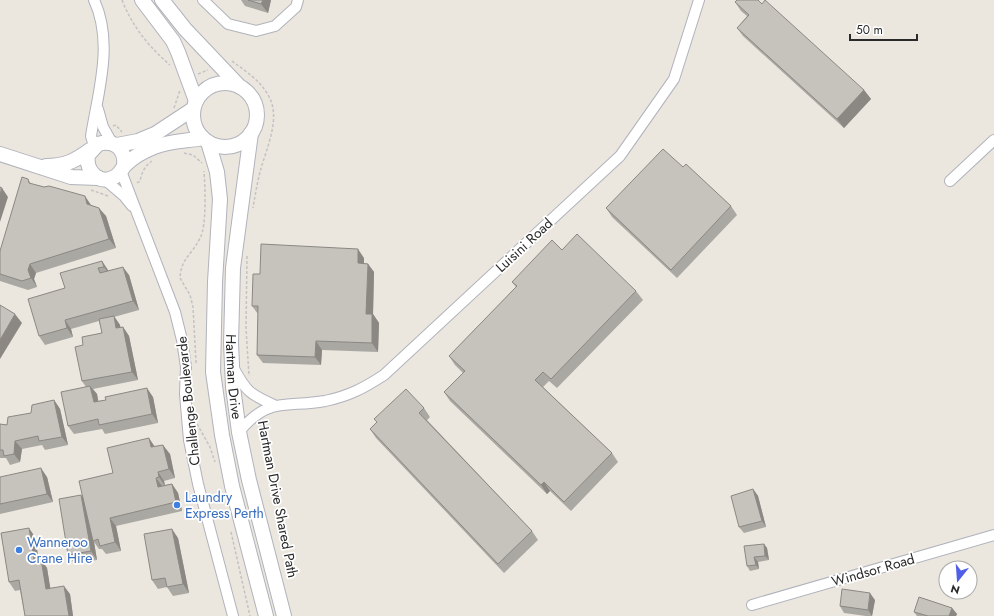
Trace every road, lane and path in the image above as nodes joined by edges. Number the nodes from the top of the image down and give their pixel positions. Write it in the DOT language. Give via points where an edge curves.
graph roads {
  1 [pos="94,0"];
  2 [pos="142,0"];
  3 [pos="162,0"];
  4 [pos="203,0"];
  5 [pos="298,0"];
  6 [pos="699,0"];
  7 [pos="223,61"];
  8 [pos="188,77"];
  9 [pos="240,87"];
  10 [pos="98,105"];
  11 [pos="194,105"];
  12 [pos="251,133"];
  13 [pos="205,140"];
  14 [pos="994,140"];
  15 [pos="114,144"];
  16 [pos="92,148"];
  17 [pos="183,153"];
  18 [pos="0,154"];
  19 [pos="156,159"];
  20 [pos="35,166"];
  21 [pos="123,168"];
  22 [pos="210,171"];
  23 [pos="253,172"];
  24 [pos="101,179"];
  25 [pos="950,181"];
  26 [pos="89,189"];
  27 [pos="124,190"];
  28 [pos="253,210"];
  29 [pos="247,253"];
  30 [pos="196,364"];
  31 [pos="232,365"];
  32 [pos="250,382"];
  33 [pos="274,405"];
  34 [pos="196,422"];
  35 [pos="239,432"];
  36 [pos="216,465"];
  37 [pos="231,532"];
  38 [pos="994,535"];
  39 [pos="752,605"];
  40 [pos="233,616"];
  41 [pos="250,616"];
  42 [pos="266,616"];
  43 [pos="284,616"];
  1 -- 10 [label="street" via="103,35 103,64"];
  2 -- 8 [label="main road" via="173,41"];
  3 -- 7 [label="main road" via="185,29"];
  4 -- 5 [label="street" via="228,24 256,31 275,26 296,7"];
  6 -- 33 [label="street, Luisini Road" via="674,79 620,156 384,375 359,391 325,401"];
  7 -- 8 [label="path"];
  7 -- 9 [label="main road"];
  7 -- 23 [label="path" via="258,81 269,96 273,125"];
  8 -- 11 [label="main road"];
  9 -- 11 [label="main road" via="230,83 215,85 201,93"];
  9 -- 12 [label="main road" via="251,97 257,111 255,127"];
  10 -- 15 [label="street" via="100,120"];
  10 -- 16 [label="street" via="91,136"];
  11 -- 13 [label="main road" via="193,120 196,130"];
  11 -- 15 [label="main road" via="155,134 138,141"];
  12 -- 13 [label="main road" via="246,139 231,146 223,147"];
  12 -- 23 [label="main road, Hartman Drive"];
  13 -- 21 [label="main road" via="155,147 140,154"];
  13 -- 22 [label="main road, Hartman Drive"];
  14 -- 25 [label="street"];
  15 -- 16 [label="main road" via="102,142"];
  15 -- 21 [label="main road" via="124,154"];
  16 -- 20 [label="main road" via="75,161 66,164"];
  16 -- 24 [label="main road" via="88,155 88,166 93,175"];
  17 -- 22 [label="path" via="199,159"];
  18 -- 20 [label="main road"];
  19 -- 27 [label="path" via="146,165 141,172 140,181"];
  20 -- 24 [label="main road" via="72,177"];
  21 -- 24 [label="main road" via="117,176"];
  21 -- 27 [label="street, Challenge Boulevarde"];
  22 -- 30 [label="path" via="201,237 183,262 180,278 194,307"];
  22 -- 42 [label="main road, Hartman Drive" via="220,199 213,372 232,486"];
  23 -- 28 [label="path"];
  23 -- 31 [label="main road, Hartman Drive" via="235,244"];
  24 -- 27 [label="street, Challenge Boulevarde"];
  26 -- 27 [label="path" via="111,197"];
  27 -- 40 [label="street, Challenge Boulevarde" via="137,212 175,312 186,367 185,394 189,440"];
  29 -- 32 [label="path" via="246,328"];
  31 -- 33 [label="street, Luisini Road" via="244,388 255,397"];
  31 -- 35 [label="main road, Hartman Drive"];
  33 -- 35 [label="street, Luisini Road" via="250,419"];
  34 -- 36 [label="path" via="210,447"];
  35 -- 43 [label="main road, Hartman Drive"];
  37 -- 41 [label="path"];
  38 -- 39 [label="street, Windsor Road"];
}
